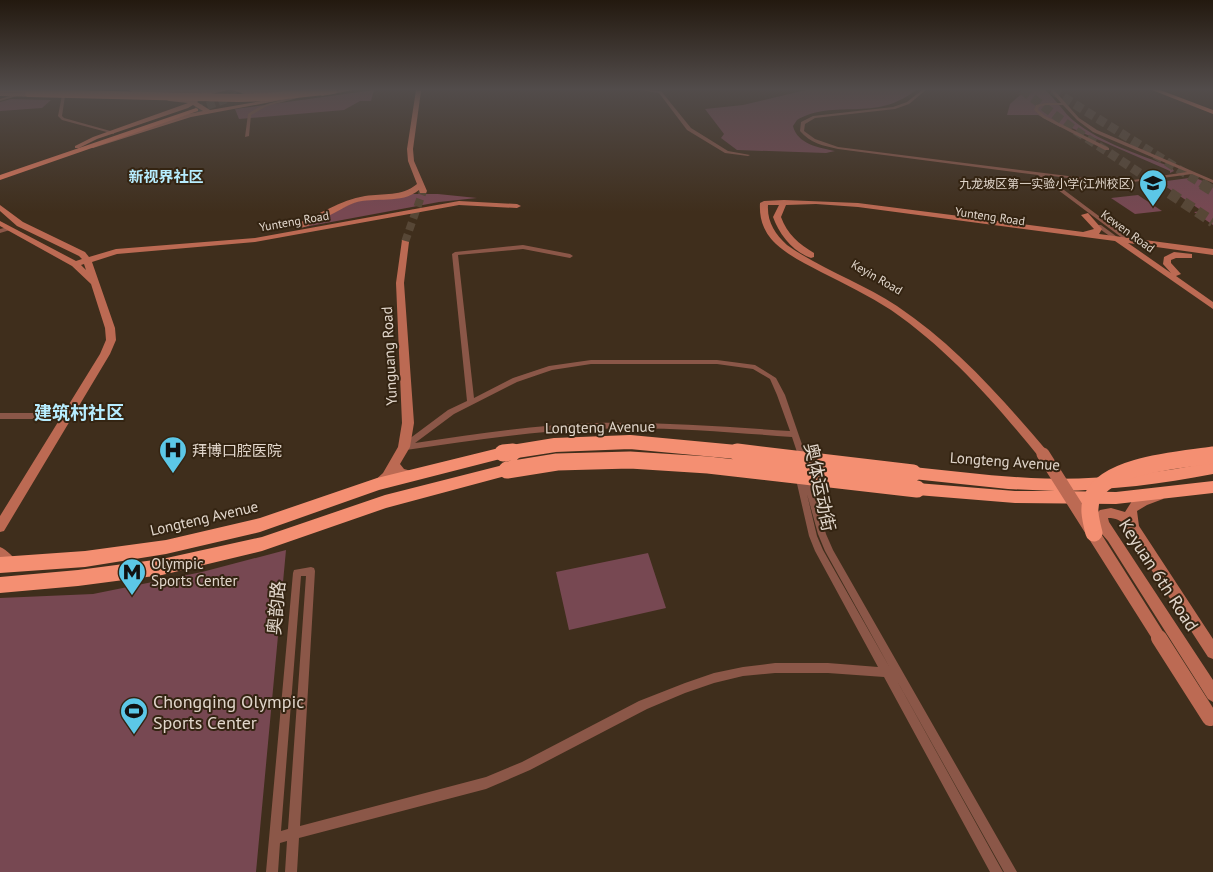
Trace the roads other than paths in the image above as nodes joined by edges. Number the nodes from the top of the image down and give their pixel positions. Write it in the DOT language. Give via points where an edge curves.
graph roads {
  1 [pos="107,131"];
  2 [pos="116,131"];
  3 [pos="129,131"];
  4 [pos="139,131"];
  5 [pos="248,131"];
  6 [pos="412,131"];
  7 [pos="692,131"];
  8 [pos="802,131"];
  9 [pos="1071,131"];
  10 [pos="1096,131"];
  11 [pos="112,132"];
  12 [pos="247,136"];
  13 [pos="78,149"];
  14 [pos="1107,149"];
  15 [pos="748,155"];
  16 [pos="0,172"];
  17 [pos="1030,173"];
  18 [pos="1192,173"];
  19 [pos="1038,174"];
  20 [pos="0,178"];
  21 [pos="1081,179"];
  22 [pos="1213,182"];
  23 [pos="1069,198"];
  24 [pos="782,204"];
  25 [pos="763,205"];
  26 [pos="517,206"];
  27 [pos="0,207"];
  28 [pos="1085,215"];
  29 [pos="0,223"];
  30 [pos="4,230"];
  31 [pos="1076,234"];
  32 [pos="1116,239"];
  33 [pos="255,240"];
  34 [pos="405,242"];
  35 [pos="1128,244"];
  36 [pos="1139,248"];
  37 [pos="1213,252"];
  38 [pos="570,256"];
  39 [pos="1196,256"];
  40 [pos="1213,258"];
  41 [pos="87,260"];
  42 [pos="75,264"];
  43 [pos="1177,274"];
  44 [pos="94,283"];
  45 [pos="1213,299"];
  46 [pos="1213,306"];
  47 [pos="957,359"];
  48 [pos="471,403"];
  49 [pos="0,416"];
  50 [pos="68,416"];
  51 [pos="792,434"];
  52 [pos="404,448"];
  53 [pos="1213,455"];
  54 [pos="393,465"];
  55 [pos="1213,468"];
  56 [pos="411,475"];
  57 [pos="915,481"];
  58 [pos="377,484"];
  59 [pos="1213,487"];
  60 [pos="1165,493"];
  61 [pos="1056,498"];
  62 [pos="1130,521"];
  63 [pos="0,527"];
  64 [pos="1098,528"];
  65 [pos="4,561"];
  66 [pos="0,585"];
  67 [pos="1213,652"];
  68 [pos="886,673"];
  69 [pos="899,674"];
  70 [pos="1213,694"];
  71 [pos="1211,721"];
  72 [pos="293,834"];
  73 [pos="274,839"];
  74 [pos="272,872"];
  75 [pos="291,872"];
  76 [pos="997,872"];
  77 [pos="1011,872"];
  1 -- 11 [label="street"];
  2 -- 11 [label="street"];
  3 -- 13 [label="main road"];
  4 -- 13 [label="street"];
  5 -- 12 [label="street"];
  6 -- 33 [label="street" via="411,161 422,188 400,196 357,200 316,220"];
  7 -- 15 [label="street" via="727,152"];
  8 -- 17 [label="street" via="817,142 838,148"];
  9 -- 14 [label="street"];
  10 -- 18 [label="street"];
  11 -- 13 [label="street"];
  13 -- 16 [label="main road"];
  13 -- 20 [label="main road"];
  17 -- 19 [label="street"];
  17 -- 28 [label="street, Kewen Road"];
  18 -- 21 [label="street" via="1133,181"];
  18 -- 22 [label="street"];
  19 -- 21 [label="street"];
  19 -- 23 [label="street, Kewen Road"];
  21 -- 23 [label="street" via="1058,183"];
  23 -- 35 [label="street, Kewen Road"];
  24 -- 25 [label="street, Yunteng Road"];
  24 -- 31 [label="street, Yunteng Road" via="858,205"];
  24 -- 35 [label="street, Yunteng Road" via="860,210"];
  24 -- 47 [label="street, Keyin Road" via="778,222 790,240 900,305 969,362"];
  25 -- 47 [label="street, Keyin Road" via="768,229 789,250 894,308"];
  26 -- 33 [label="street, Yunteng Road" via="459,203"];
  27 -- 41 [label="street" via="20,224 82,254"];
  28 -- 31 [label="street" via="1097,231"];
  28 -- 32 [label="street, Kewen Road"];
  29 -- 30 [label="street"];
  30 -- 42 [label="street"];
  31 -- 32 [label="street, Yunteng Road"];
  32 -- 35 [label="street, Kewen Road"];
  33 -- 41 [label="street, Yunteng Road" via="116,252"];
  34 -- 52 [label="street, Yunguang Road" via="400,283 408,423"];
  35 -- 36 [label="street, Kewen Road"];
  35 -- 37 [label="street, Yunteng Road"];
  35 -- 46 [label="street, Kewen Road"];
  36 -- 39 [label="street"];
  36 -- 43 [label="street, Kewen Road"];
  38 -- 48 [label="street" via="523,247 455,254"];
  39 -- 40 [label="street"];
  39 -- 43 [label="street" via="1174,255 1167,259 1167,264"];
  41 -- 42 [label="street, Yunteng Road"];
  41 -- 44 [label="street"];
  42 -- 44 [label="street"];
  43 -- 45 [label="street, Kewen Road"];
  44 -- 50 [label="street" via="111,340"];
  47 -- 64 [label="street, Keyin Road, bridge" via="1043,454"];
  48 -- 51 [label="street" via="492,390 551,368 591,362 717,362 755,368 772,378 781,395"];
  48 -- 52 [label="street" via="451,412"];
  49 -- 50 [label="street"];
  50 -- 63 [label="street"];
  51 -- 52 [label="street" via="595,426 544,429"];
  51 -- 68 [label="street, 奥体运动街" via="793,452 816,543"];
  51 -- 69 [label="street, 奥体运动街" via="801,452 829,551"];
  52 -- 54 [label="street, Yunguang Road"];
  53 -- 64 [label="highway, bridge" via="1113,476 1093,494 1089,516"];
  54 -- 56 [label="street" via="400,472"];
  54 -- 58 [label="street, Yunguang Road"];
  55 -- 57 [label="highway, Longteng Avenue" via="1108,482"];
  56 -- 57 [label="highway, Longteng Avenue, bridge" via="503,453 555,445 630,442 708,448"];
  56 -- 58 [label="highway, Longteng Avenue"];
  57 -- 61 [label="highway, Longteng Avenue" via="1015,497"];
  57 -- 66 [label="highway, Longteng Avenue, bridge" via="630,460 557,462 507,470 385,502 262,544 162,567"];
  58 -- 65 [label="highway, Longteng Avenue" via="260,525 166,547 85,559"];
  59 -- 60 [label="highway, Longteng Avenue"];
  60 -- 61 [label="highway, Longteng Avenue" via="1116,498"];
  60 -- 62 [label="street, Keyuan 6th Road" via="1137,504 1131,510"];
  61 -- 64 [label="street, Keyuan 6th Road" via="1088,511"];
  62 -- 64 [label="street" via="1109,512 1104,514"];
  62 -- 67 [label="street, Keyuan 6th Road"];
  64 -- 70 [label="street, Keyuan 6th Road" via="1113,537"];
  64 -- 71 [label="street, bridge"];
  68 -- 69 [label="street"];
  68 -- 72 [label="street" via="793,668 722,676 641,706 486,784"];
  68 -- 76 [label="street, 奥体运动街"];
  69 -- 77 [label="street, 奥体运动街"];
  72 -- 73 [label="street"];
  72 -- 73 [label="street, 奥韵路" via="311,570 296,573"];
  72 -- 75 [label="street, 奥韵路"];
  73 -- 74 [label="street, 奥韵路"];
}
